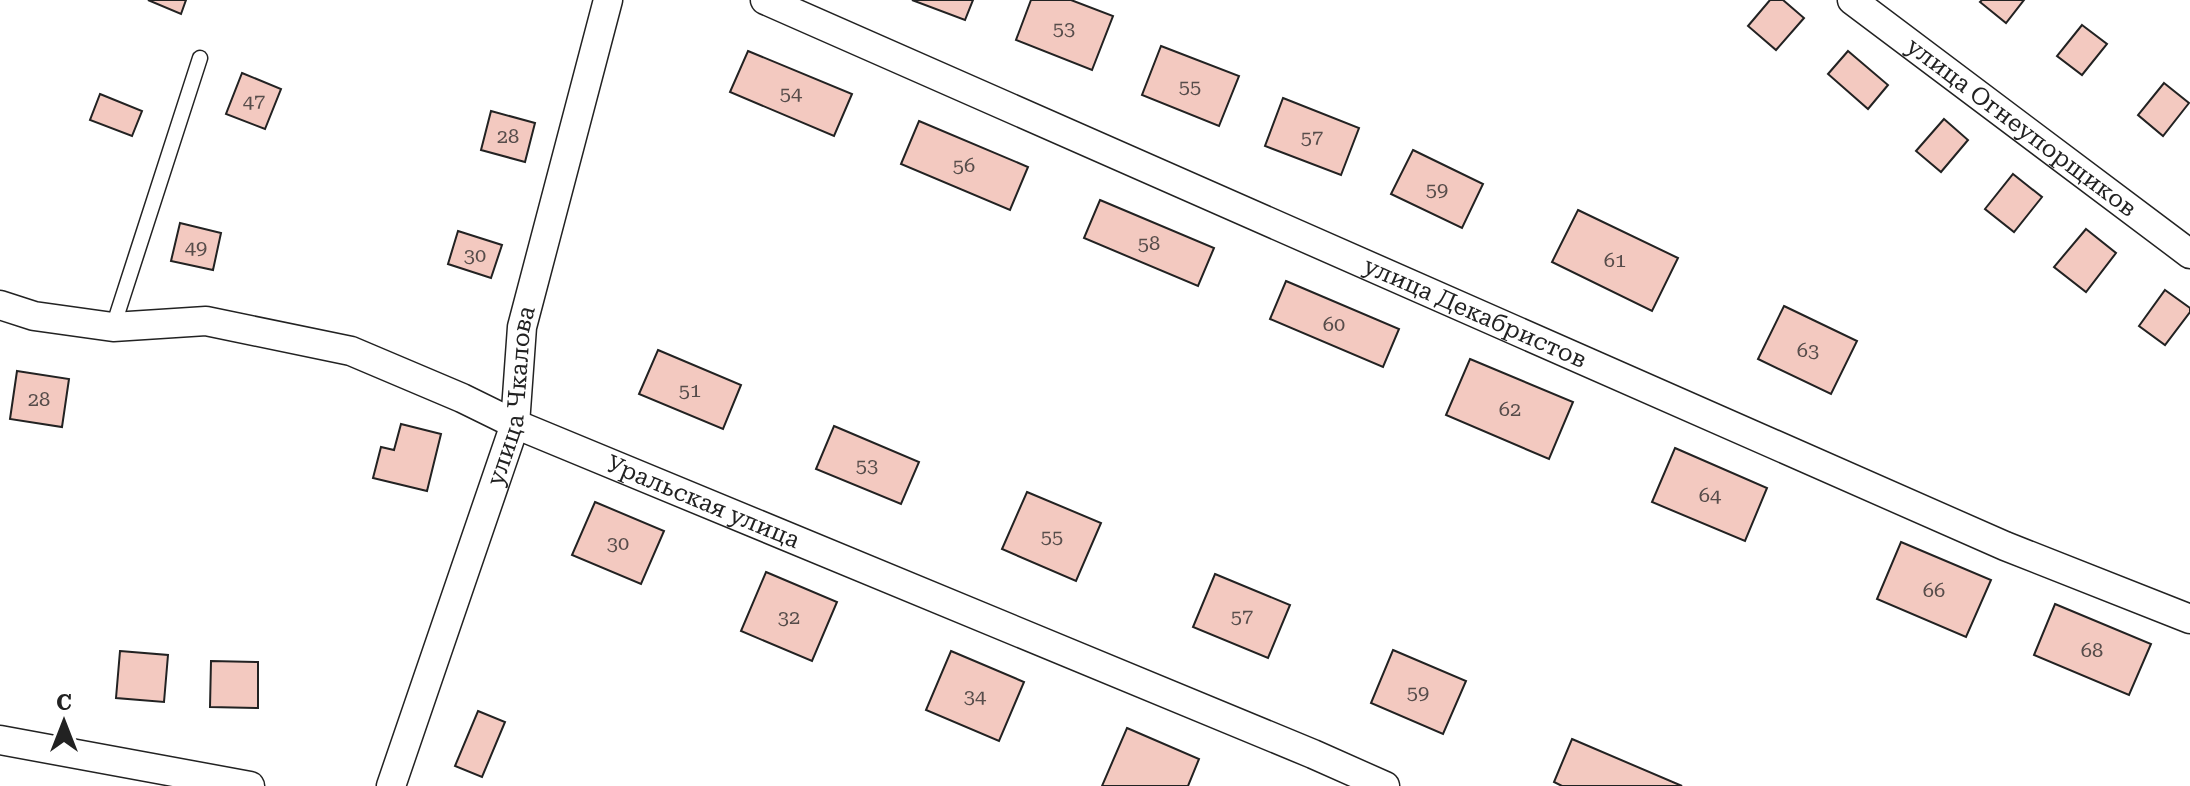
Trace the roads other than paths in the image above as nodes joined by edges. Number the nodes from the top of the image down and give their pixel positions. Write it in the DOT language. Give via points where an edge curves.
graph roads {
  1 [pos="608,0"];
  2 [pos="765,0"];
  3 [pos="1852,0"];
  4 [pos="200,58"];
  5 [pos="2190,254"];
  6 [pos="0,305"];
  7 [pos="113,327"];
  8 [pos="515,424"];
  9 [pos="2190,619"];
  10 [pos="0,740"];
  11 [pos="250,786"];
  12 [pos="391,786"];
  13 [pos="1385,786"];
  1 -- 8 [label="street, улица Чкалова" via="522,327"];
  2 -- 9 [label="street, улица Декабристов" via="2005,546"];
  3 -- 5 [label="street, улица Огнеупорщиков"];
  4 -- 7 [label="lane"];
  6 -- 7 [label="street, Уральская улица" via="34,316"];
  7 -- 8 [label="street, Уральская улица" via="206,321 351,351"];
  8 -- 12 [label="street, улица Чкалова"];
  8 -- 13 [label="street, Уральская улица"];
  10 -- 11 [label="street"];
}
